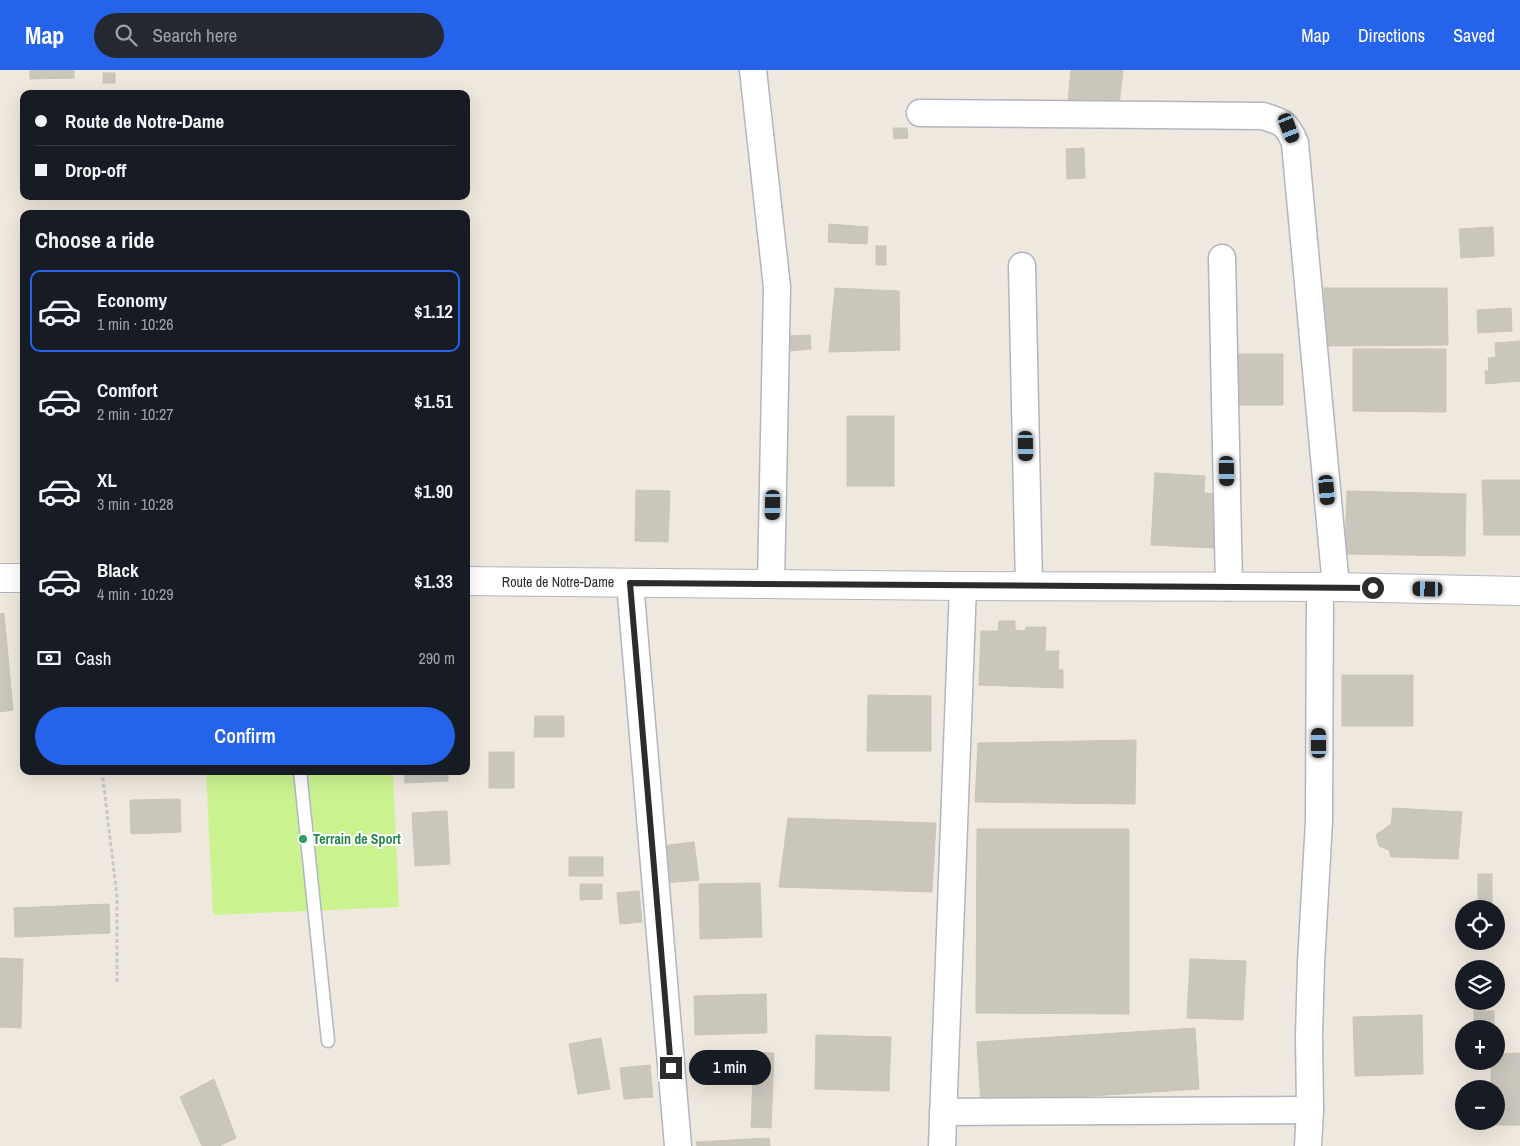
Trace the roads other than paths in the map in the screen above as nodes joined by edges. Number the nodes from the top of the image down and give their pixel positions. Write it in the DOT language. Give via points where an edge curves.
graph roads {
  1 [pos="753,70"];
  2 [pos="920,114"];
  3 [pos="1222,258"];
  4 [pos="1022,266"];
  5 [pos="0,578"];
  6 [pos="20,578"];
  7 [pos="470,581"];
  8 [pos="630,583"];
  9 [pos="771,584"];
  10 [pos="964,586"];
  11 [pos="1029,586"];
  12 [pos="1229,587"];
  13 [pos="1328,587"];
  14 [pos="1520,591"];
  15 [pos="300,775"];
  16 [pos="328,1041"];
  17 [pos="1310,1110"];
  18 [pos="943,1112"];
  19 [pos="678,1146"];
  20 [pos="942,1146"];
  21 [pos="1308,1146"];
  1 -- 9 [label="street" via="777,287"];
  2 -- 13 [label="street" via="1262,116 1278,120 1289,128 1294,142"];
  3 -- 12 [label="street"];
  4 -- 11 [label="street"];
  5 -- 6 [label="street"];
  7 -- 8 [label="street, Route de Notre-Dame"];
  8 -- 9 [label="street, Route de Notre-Dame"];
  8 -- 19 [label="street"];
  9 -- 10 [label="street, Route de Notre-Dame"];
  10 -- 11 [label="street, Route de Notre-Dame"];
  10 -- 18 [label="street"];
  11 -- 12 [label="street, Route de Notre-Dame"];
  12 -- 13 [label="street, Route de Notre-Dame"];
  13 -- 14 [label="street, Route de Notre-Dame"];
  13 -- 17 [label="street" via="1310,963"];
  15 -- 16 [label="lane"];
  17 -- 18 [label="street"];
  17 -- 21 [label="street"];
  18 -- 20 [label="street"];
}
